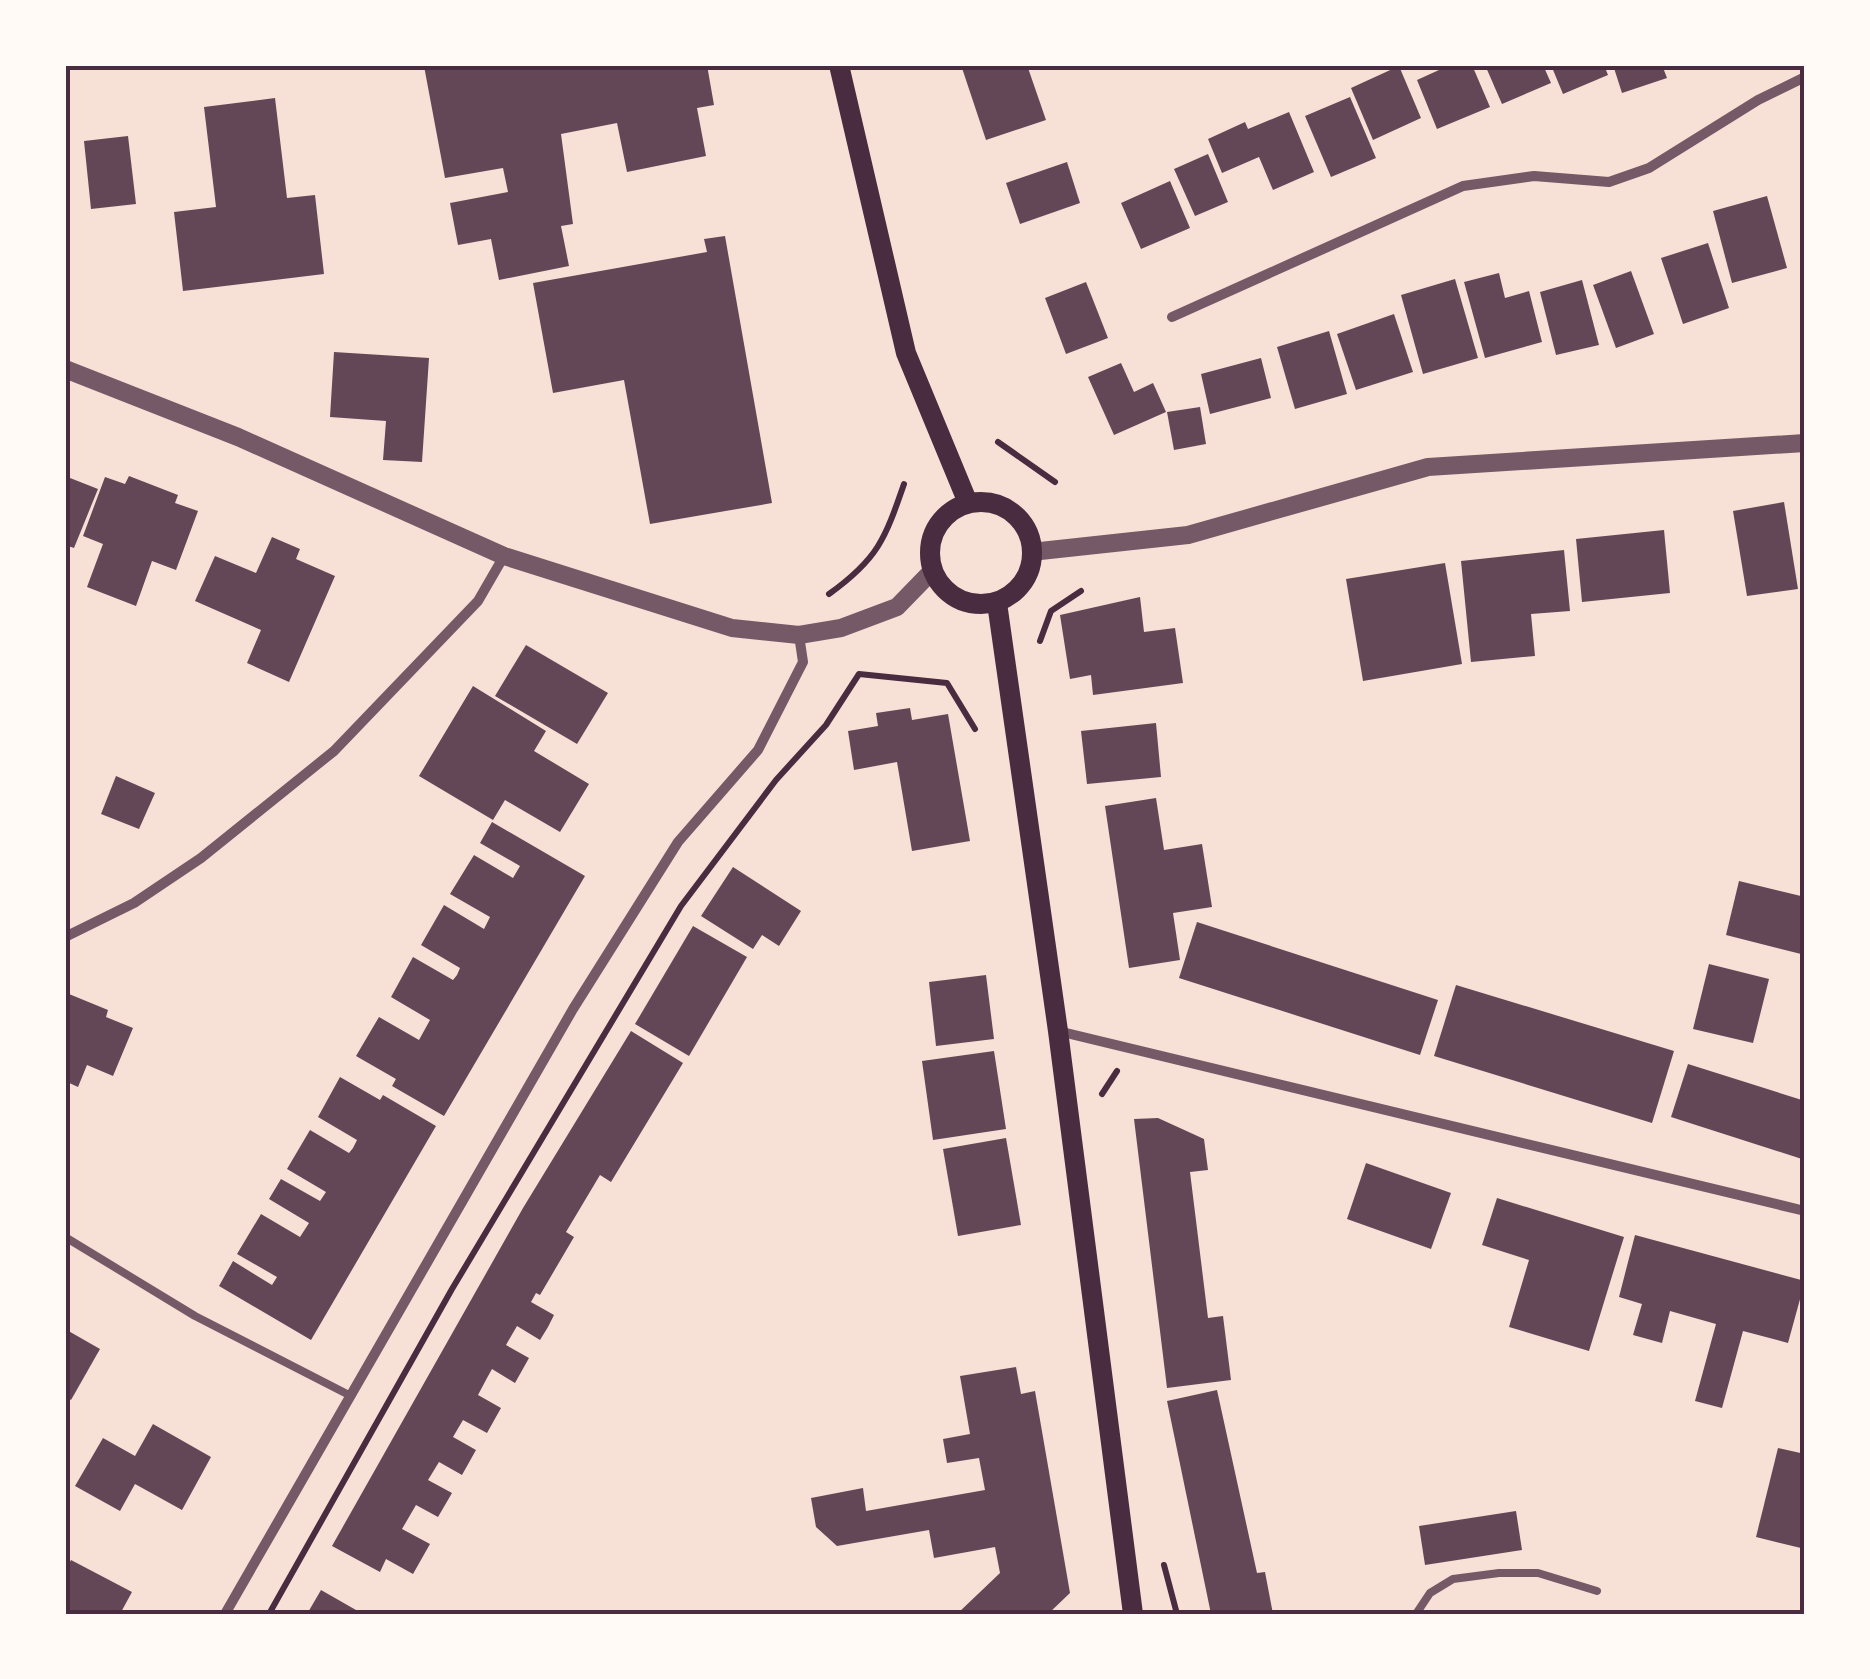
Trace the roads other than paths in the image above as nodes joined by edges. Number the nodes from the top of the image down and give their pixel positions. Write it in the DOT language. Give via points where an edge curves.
graph roads {
  1 [pos="839,65"];
  2 [pos="1805,77"];
  3 [pos="1172,317"];
  4 [pos="65,369"];
  5 [pos="1805,443"];
  6 [pos="968,503"];
  7 [pos="1032,552"];
  8 [pos="504,556"];
  9 [pos="932,571"];
  10 [pos="997,603"];
  11 [pos="799,636"];
  12 [pos="65,937"];
  13 [pos="1058,1030"];
  14 [pos="1805,1210"];
  15 [pos="65,1237"];
  16 [pos="350,1396"];
  17 [pos="1596,1591"];
  18 [pos="225,1614"];
  19 [pos="1133,1614"];
  20 [pos="1416,1614"];
  1 -- 6 [label="main road" via="906,353"];
  2 -- 3 [label="street" via="1649,168 1608,182 1534,176 1464,186"];
  4 -- 8 [label="street"];
  5 -- 7 [label="street" via="1428,467 1188,534"];
  6 -- 7 [label="main road" via="999,504 1012,512 1025,525"];
  6 -- 9 [label="main road" via="936,526 929,547"];
  7 -- 10 [label="main road" via="1026,580"];
  8 -- 11 [label="street" via="732,628"];
  8 -- 12 [label="street" via="478,601 334,751 201,858 134,903"];
  9 -- 10 [label="main road" via="958,600"];
  9 -- 11 [label="street" via="897,607"];
  10 -- 13 [label="main road"];
  11 -- 16 [label="street" via="803,662 758,750 678,842"];
  13 -- 14 [label="street"];
  13 -- 19 [label="main road"];
  15 -- 16 [label="lane" via="195,1316"];
  16 -- 18 [label="street"];
  17 -- 20 [label="lane" via="1538,1573 1500,1572 1452,1579 1430,1592"];
}
